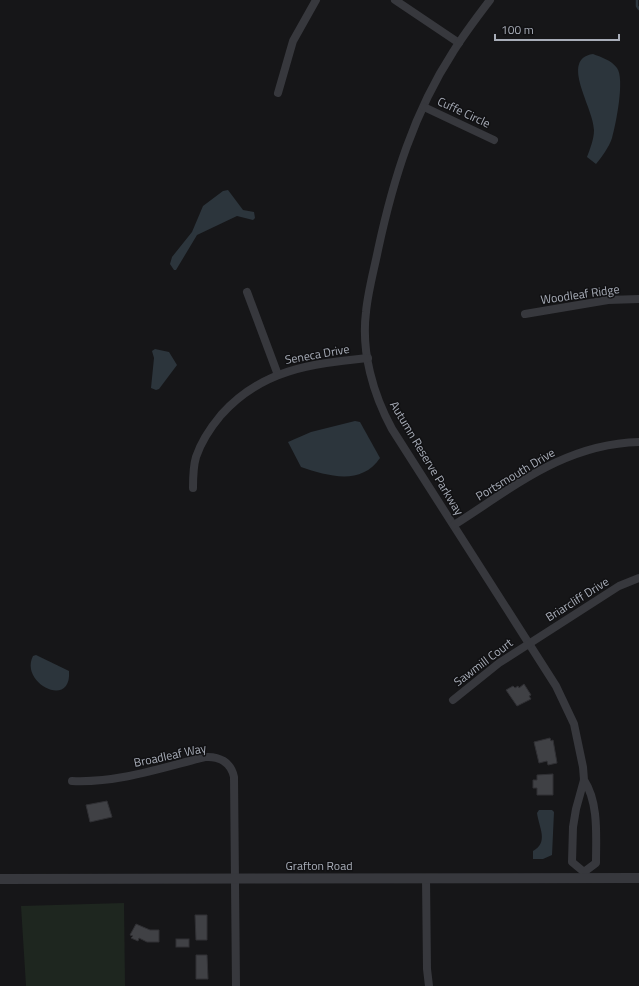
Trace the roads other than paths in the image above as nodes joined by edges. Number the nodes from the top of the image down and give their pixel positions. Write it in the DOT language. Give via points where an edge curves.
graph roads {
  1 [pos="316,0"];
  2 [pos="395,0"];
  3 [pos="490,0"];
  4 [pos="459,43"];
  5 [pos="278,93"];
  6 [pos="424,107"];
  7 [pos="494,140"];
  8 [pos="247,292"];
  9 [pos="639,299"];
  10 [pos="525,314"];
  11 [pos="368,358"];
  12 [pos="278,375"];
  13 [pos="639,442"];
  14 [pos="192,488"];
  15 [pos="454,525"];
  16 [pos="639,578"];
  17 [pos="529,644"];
  18 [pos="453,700"];
  19 [pos="72,780"];
  20 [pos="584,780"];
  21 [pos="584,875"];
  22 [pos="426,878"];
  23 [pos="639,878"];
  24 [pos="0,879"];
  25 [pos="235,879"];
  26 [pos="236,986"];
  27 [pos="429,986"];
  1 -- 5 [label="street" via="293,41"];
  2 -- 4 [label="street"];
  3 -- 4 [label="street, Autumn Reserve Parkway"];
  4 -- 6 [label="street, Autumn Reserve Parkway" via="437,79"];
  6 -- 7 [label="street, Cuffe Circle"];
  6 -- 11 [label="street, Autumn Reserve Parkway" via="398,171 383,226 366,312"];
  8 -- 12 [label="street"];
  9 -- 10 [label="street, Woodleaf Ridge" via="608,300"];
  11 -- 12 [label="street, Seneca Drive" via="310,366"];
  11 -- 15 [label="street, Autumn Reserve Parkway" via="375,392 387,419"];
  12 -- 14 [label="street, Seneca Drive" via="260,383 238,398 217,419 196,457"];
  13 -- 15 [label="street, Portsmouth Drive" via="598,447 562,458"];
  15 -- 17 [label="street, Autumn Reserve Parkway"];
  16 -- 17 [label="street, Briarcliff Drive" via="619,586"];
  17 -- 18 [label="street, Sawmill Court" via="485,673"];
  17 -- 20 [label="street, Autumn Reserve Parkway" via="556,686 571,716 580,749"];
  19 -- 25 [label="street, Broadleaf Way" via="109,780 205,757 221,759 231,769 234,777"];
  20 -- 21 [label="street, Autumn Reserve Parkway" via="573,823 572,862"];
  20 -- 21 [label="street, Autumn Reserve Parkway" via="592,801 596,863"];
  21 -- 22 [label="street, Grafton Road"];
  21 -- 23 [label="street, Grafton Road"];
  22 -- 25 [label="street, Grafton Road"];
  22 -- 27 [label="street"];
  24 -- 25 [label="street, Grafton Road"];
  25 -- 26 [label="street, Broadleaf Way"];
}
